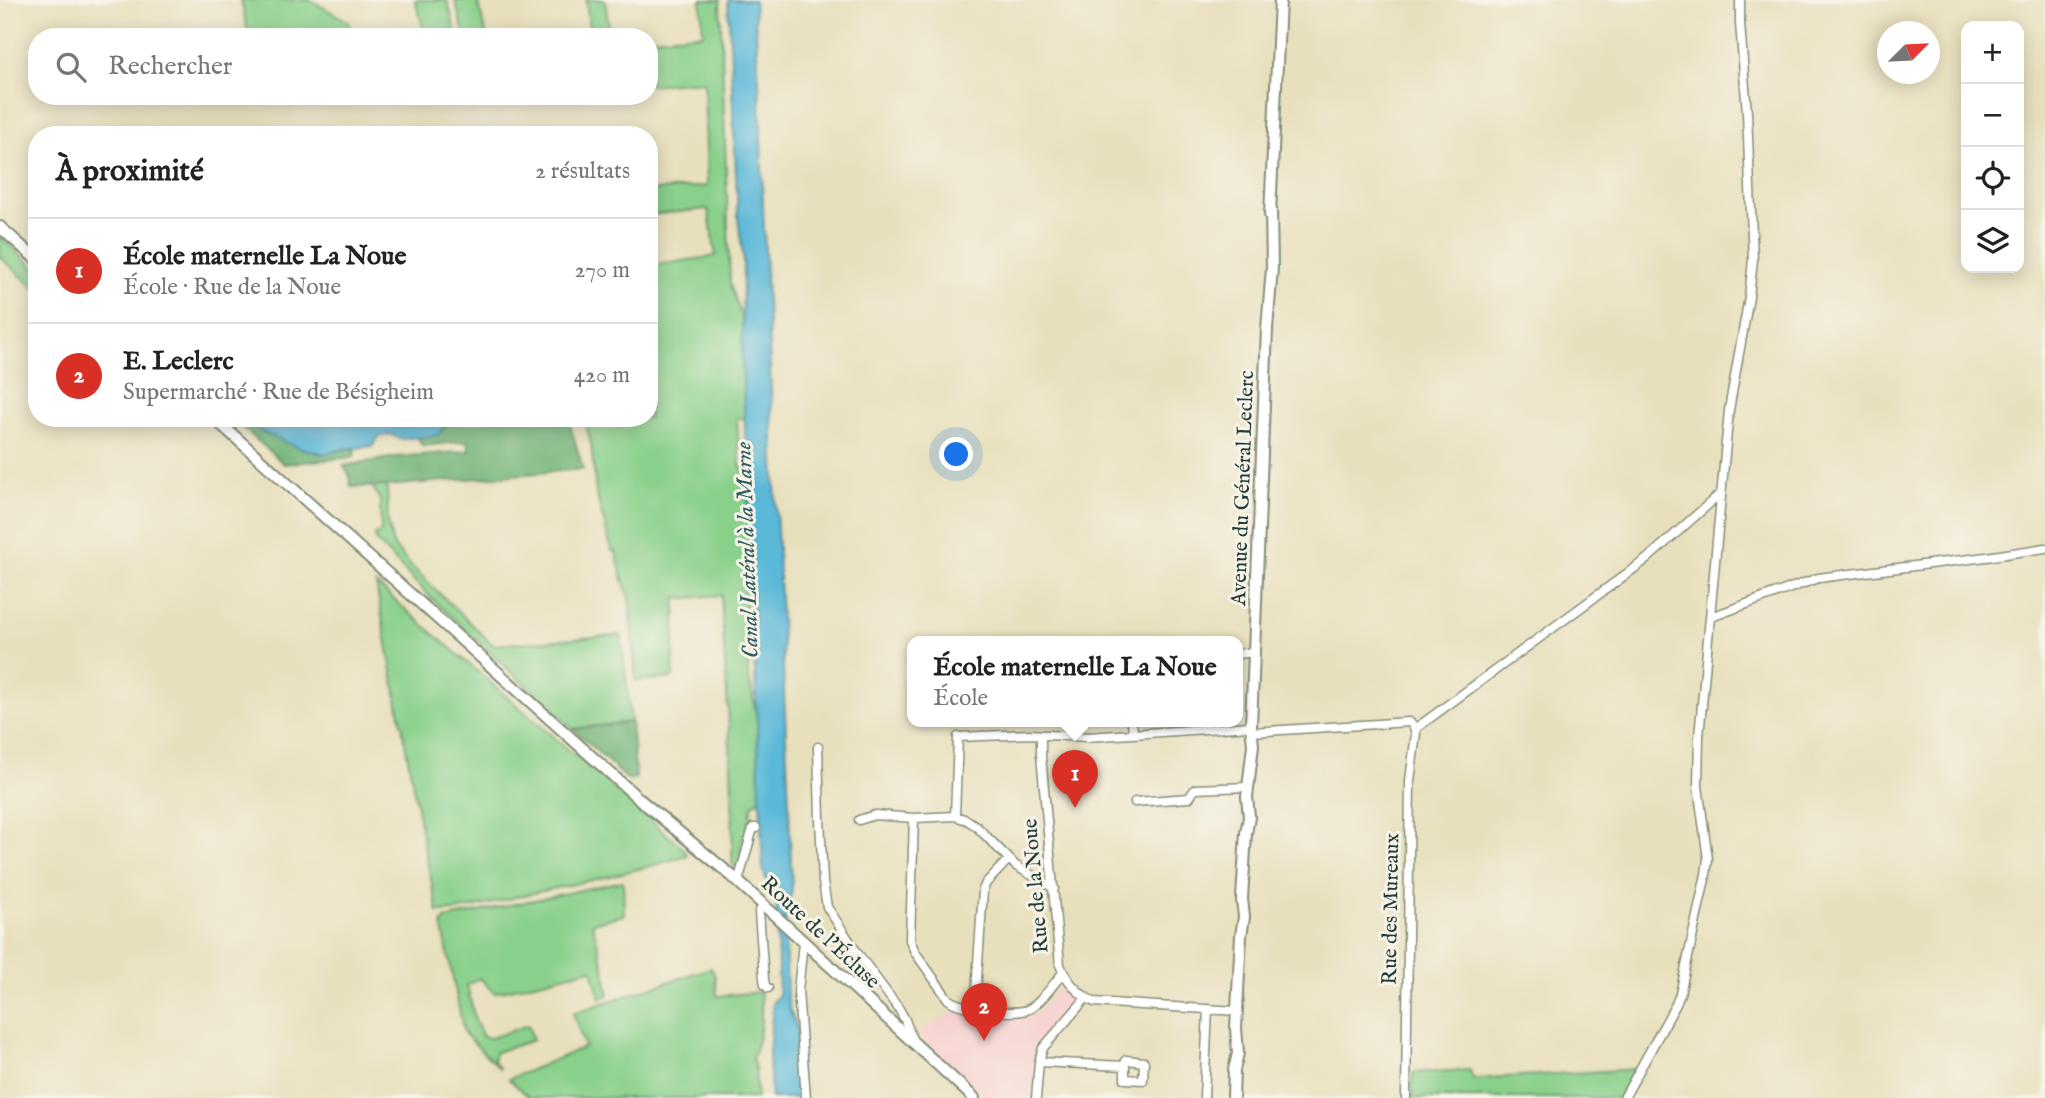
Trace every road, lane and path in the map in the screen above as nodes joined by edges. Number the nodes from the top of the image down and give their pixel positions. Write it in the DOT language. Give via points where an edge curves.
graph roads {
  1 [pos="1280,0"];
  2 [pos="1740,0"];
  3 [pos="0,227"];
  4 [pos="28,252"];
  5 [pos="224,427"];
  6 [pos="1720,494"];
  7 [pos="2045,548"];
  8 [pos="1711,617"];
  9 [pos="1255,652"];
  10 [pos="1243,653"];
  11 [pos="1412,725"];
  12 [pos="1132,727"];
  13 [pos="1251,729"];
  14 [pos="1133,733"];
  15 [pos="1041,734"];
  16 [pos="818,747"];
  17 [pos="1247,792"];
  18 [pos="1135,802"];
  19 [pos="955,816"];
  20 [pos="914,818"];
  21 [pos="859,820"];
  22 [pos="756,828"];
  23 [pos="1010,859"];
  24 [pos="738,882"];
  25 [pos="1054,888"];
  26 [pos="764,905"];
  27 [pos="803,942"];
  28 [pos="1063,973"];
  29 [pos="768,988"];
  30 [pos="1086,998"];
  31 [pos="975,1008"];
  32 [pos="1208,1009"];
  33 [pos="1237,1011"];
  34 [pos="913,1042"];
  35 [pos="1039,1062"];
  36 [pos="1125,1066"];
  37 [pos="1204,1097"];
  38 [pos="806,1098"];
  39 [pos="974,1098"];
  40 [pos="1036,1098"];
  41 [pos="1233,1098"];
  42 [pos="1406,1098"];
  43 [pos="1624,1098"];
  1 -- 9 [label="main road, Avenue du Général Leclerc"];
  2 -- 6 [label="street" via="1752,260"];
  3 -- 4 [label="main road"];
  5 -- 24 [label="main road, Route de l'Écluse"];
  6 -- 8 [label="street"];
  6 -- 11 [label="street" via="1647,559"];
  7 -- 8 [label="street" via="1818,578"];
  8 -- 43 [label="street" via="1698,771 1706,874 1680,994"];
  9 -- 10 [label="street"];
  9 -- 13 [label="main road, Avenue du Général Leclerc"];
  11 -- 13 [label="street"];
  11 -- 42 [label="street, Rue des Mureaux" via="1416,733 1410,780"];
  12 -- 14 [label="street"];
  13 -- 14 [label="street"];
  13 -- 17 [label="main road, Avenue du Général Leclerc"];
  14 -- 15 [label="street"];
  15 -- 19 [label="street" via="958,737"];
  15 -- 25 [label="street, Rue de la Noue"];
  16 -- 34 [label="street" via="827,907 899,1009"];
  17 -- 18 [label="street" via="1195,789 1189,798"];
  17 -- 33 [label="main road, Avenue du Général Leclerc"];
  19 -- 20 [label="street"];
  19 -- 23 [label="street" via="976,826"];
  20 -- 21 [label="street" via="875,815"];
  20 -- 31 [label="street" via="912,946 947,999"];
  22 -- 24 [label="street"];
  23 -- 25 [label="street"];
  23 -- 31 [label="street" via="983,890"];
  24 -- 26 [label="main road, Route de l'Écluse"];
  25 -- 28 [label="street, Rue de la Noue"];
  26 -- 27 [label="main road, Route de l'Écluse"];
  26 -- 29 [label="street" via="759,912"];
  27 -- 34 [label="main road, Route de l'Écluse"];
  27 -- 38 [label="street" via="798,991"];
  28 -- 30 [label="street, Rue de la Noue"];
  28 -- 31 [label="street" via="1030,1009"];
  30 -- 32 [label="street" via="1098,1003"];
  30 -- 35 [label="street" via="1043,1048"];
  32 -- 33 [label="street"];
  32 -- 37 [label="street"];
  33 -- 41 [label="main road, Avenue du Général Leclerc"];
  34 -- 39 [label="main road, Route de l'Écluse"];
  35 -- 36 [label="street"];
  35 -- 40 [label="street"];
}
